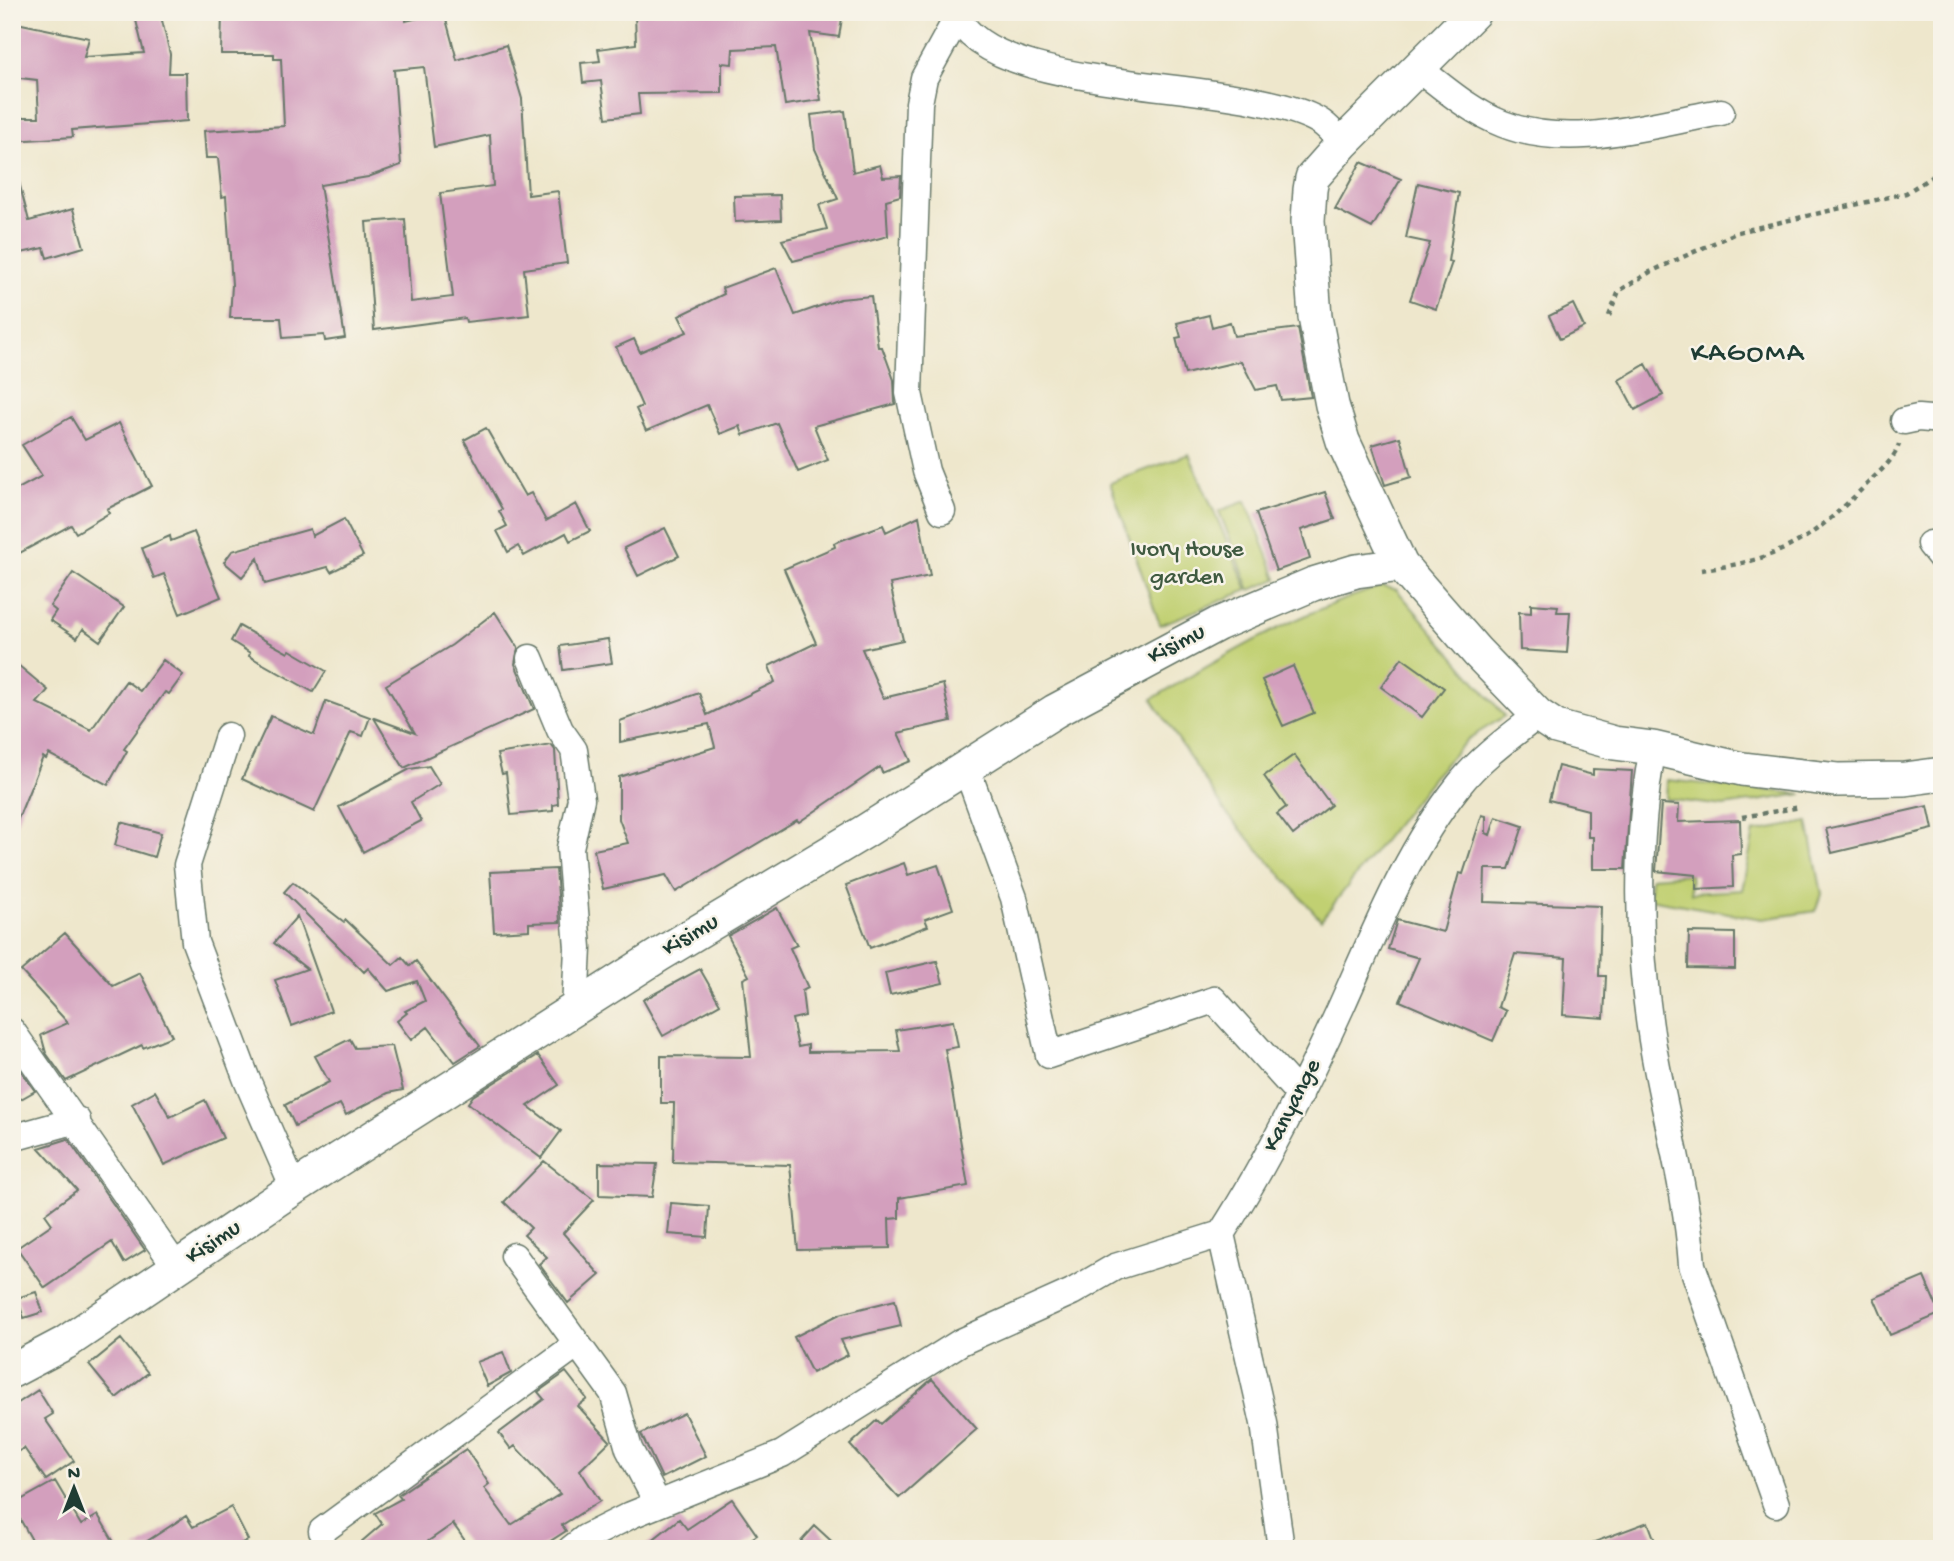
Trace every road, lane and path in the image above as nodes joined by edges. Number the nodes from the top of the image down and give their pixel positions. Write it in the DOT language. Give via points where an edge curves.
graph roads {
  1 [pos="1474,12"];
  2 [pos="956,15"];
  3 [pos="1417,67"];
  4 [pos="1721,112"];
  5 [pos="1343,143"];
  6 [pos="1942,157"];
  7 [pos="1609,316"];
  8 [pos="1942,420"];
  9 [pos="1904,421"];
  10 [pos="942,511"];
  11 [pos="1401,565"];
  12 [pos="1701,570"];
  13 [pos="530,657"];
  14 [pos="1538,715"];
  15 [pos="228,736"];
  16 [pos="1653,748"];
  17 [pos="966,767"];
  18 [pos="1942,774"];
  19 [pos="575,1009"];
  20 [pos="12,1031"];
  21 [pos="1300,1095"];
  22 [pos="77,1120"];
  23 [pos="12,1138"];
  24 [pos="294,1188"];
  25 [pos="1221,1234"];
  26 [pos="513,1256"];
  27 [pos="177,1268"];
  28 [pos="576,1345"];
  29 [pos="12,1371"];
  30 [pos="659,1504"];
  31 [pos="1776,1504"];
  32 [pos="322,1531"];
  33 [pos="571,1549"];
  34 [pos="1282,1549"];
  1 -- 3 [label="street"];
  2 -- 5 [label="street" via="981,43 1048,70 1277,105 1320,122"];
  2 -- 10 [label="street" via="924,78 919,103 909,393 926,471"];
  3 -- 4 [label="street" via="1475,110 1500,123 1545,135 1605,132"];
  3 -- 5 [label="street"];
  5 -- 11 [label="street" via="1312,178 1310,190 1315,317 1343,441"];
  6 -- 7 [label="path" via="1936,174 1906,193 1738,232 1650,272 1619,291"];
  8 -- 9 [label="street"];
  9 -- 12 [label="path" via="1897,451 1812,535 1765,558"];
  11 -- 14 [label="street"];
  11 -- 17 [label="street, Kisimu" via="1356,571 1313,584 1218,624 1055,710"];
  13 -- 19 [label="street" via="560,730 574,750 581,799 570,848 578,948"];
  14 -- 16 [label="street" via="1581,735"];
  14 -- 21 [label="street, Kanyange" via="1459,784 1412,856"];
  15 -- 24 [label="street" via="187,864 195,942"];
  16 -- 18 [label="street" via="1742,769 1837,780"];
  16 -- 31 [label="street" via="1643,795 1641,929 1651,1038 1690,1231 1692,1265"];
  17 -- 19 [label="street, Kisimu"];
  17 -- 21 [label="street" via="1014,898 1049,1055 1214,1000"];
  19 -- 24 [label="street, Kisimu"];
  20 -- 22 [label="street"];
  21 -- 25 [label="street, Kanyange"];
  22 -- 23 [label="street"];
  22 -- 27 [label="street"];
  24 -- 27 [label="street, Kisimu"];
  25 -- 30 [label="street" via="1115,1267 1072,1292 961,1342 782,1454"];
  25 -- 34 [label="street" via="1264,1423"];
  26 -- 28 [label="street"];
  27 -- 29 [label="street, Kisimu" via="65,1343"];
  28 -- 30 [label="street" via="613,1393 629,1449"];
  28 -- 32 [label="street"];
  30 -- 33 [label="street" via="584,1538"];
}
